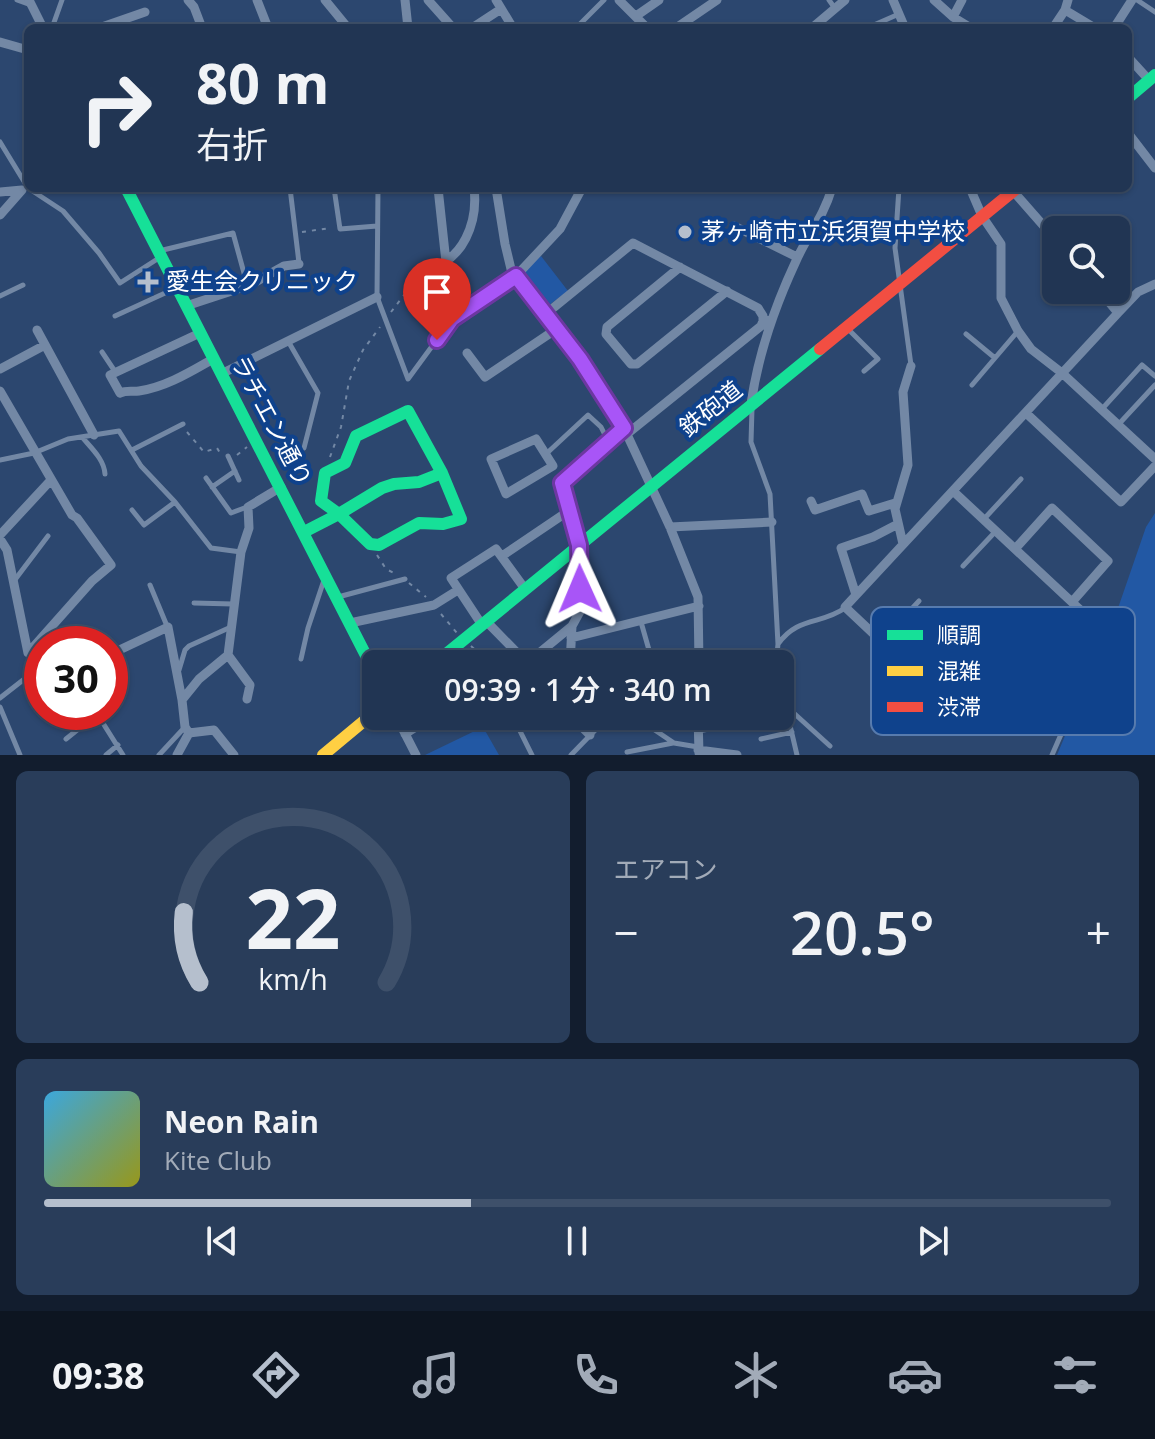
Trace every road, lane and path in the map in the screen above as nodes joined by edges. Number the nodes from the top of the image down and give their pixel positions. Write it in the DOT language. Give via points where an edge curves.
graph roads {
  1 [pos="17,0"];
  2 [pos="62,0"];
  3 [pos="188,0"];
  4 [pos="257,0"];
  5 [pos="325,0"];
  6 [pos="405,0"];
  7 [pos="428,0"];
  8 [pos="604,0"];
  9 [pos="619,0"];
  10 [pos="659,0"];
  11 [pos="717,0"];
  12 [pos="845,0"];
  13 [pos="893,0"];
  14 [pos="934,0"];
  15 [pos="962,0"];
  16 [pos="1134,0"];
  17 [pos="30,2"];
  18 [pos="498,4"];
  19 [pos="832,4"];
  20 [pos="1066,5"];
  21 [pos="145,12"];
  22 [pos="1155,12"];
  23 [pos="899,14"];
  24 [pos="636,16"];
  25 [pos="953,17"];
  26 [pos="41,24"];
  27 [pos="53,24"];
  28 [pos="117,24"];
  29 [pos="200,24"];
  30 [pos="266,24"];
  31 [pos="345,24"];
  32 [pos="408,24"];
  33 [pos="449,24"];
  34 [pos="476,24"];
  35 [pos="510,24"];
  36 [pos="580,24"];
  37 [pos="643,24"];
  38 [pos="682,24"];
  39 [pos="815,24"];
  40 [pos="876,24"];
  41 [pos="903,24"];
  42 [pos="964,24"];
  43 [pos="1055,24"];
  44 [pos="1090,24"];
  45 [pos="1117,24"];
  46 [pos="0,42"];
  47 [pos="24,49"];
  48 [pos="1132,61"];
  49 [pos="1153,80"];
  50 [pos="1132,95"];
  51 [pos="1132,138"];
  52 [pos="0,142"];
  53 [pos="1155,168"];
  54 [pos="24,184"];
  55 [pos="24,187"];
  56 [pos="24,189"];
  57 [pos="0,192"];
  58 [pos="34,192"];
  59 [pos="128,192"];
  60 [pos="291,192"];
  61 [pos="335,192"];
  62 [pos="378,192"];
  63 [pos="438,192"];
  64 [pos="476,192"];
  65 [pos="497,192"];
  66 [pos="580,192"];
  67 [pos="831,192"];
  68 [pos="899,192"];
  69 [pos="972,192"];
  70 [pos="1012,192"];
  71 [pos="1017,192"];
  72 [pos="0,215"];
  73 [pos="982,216"];
  74 [pos="1042,223"];
  75 [pos="377,226"];
  76 [pos="734,226"];
  77 [pos="340,227"];
  78 [pos="296,233"];
  79 [pos="159,254"];
  80 [pos="797,257"];
  81 [pos="446,262"];
  82 [pos="299,264"];
  83 [pos="680,267"];
  84 [pos="427,268"];
  85 [pos="516,276"];
  86 [pos="900,283"];
  87 [pos="1155,284"];
  88 [pos="23,285"];
  89 [pos="248,286"];
  90 [pos="177,288"];
  91 [pos="727,291"];
  92 [pos="0,296"];
  93 [pos="377,297"];
  94 [pos="421,300"];
  95 [pos="1111,304"];
  96 [pos="186,306"];
  97 [pos="547,313"];
  98 [pos="1118,313"];
  99 [pos="115,316"];
  100 [pos="384,321"];
  101 [pos="768,321"];
  102 [pos="847,327"];
  103 [pos="558,328"];
  104 [pos="37,330"];
  105 [pos="1018,331"];
  106 [pos="200,333"];
  107 [pos="966,334"];
  108 [pos="437,340"];
  109 [pos="288,341"];
  110 [pos="45,345"];
  111 [pos="102,352"];
  112 [pos="467,353"];
  113 [pos="995,358"];
  114 [pos="213,359"];
  115 [pos="911,366"];
  116 [pos="0,369"];
  117 [pos="114,370"];
  118 [pos="864,371"];
  119 [pos="1062,373"];
  120 [pos="221,374"];
  121 [pos="1155,376"];
  122 [pos="972,385"];
  123 [pos="1155,385"];
  124 [pos="0,391"];
  125 [pos="751,404"];
  126 [pos="1101,410"];
  127 [pos="1026,413"];
  128 [pos="182,424"];
  129 [pos="1118,425"];
  130 [pos="626,431"];
  131 [pos="94,435"];
  132 [pos="82,437"];
  133 [pos="256,440"];
  134 [pos="608,441"];
  135 [pos="304,448"];
  136 [pos="132,450"];
  137 [pos="34,453"];
  138 [pos="546,454"];
  139 [pos="228,456"];
  140 [pos="1155,459"];
  141 [pos="0,460"];
  142 [pos="553,466"];
  143 [pos="1155,466"];
  144 [pos="235,471"];
  145 [pos="325,473"];
  146 [pos="442,473"];
  147 [pos="105,474"];
  148 [pos="206,478"];
  149 [pos="1021,479"];
  150 [pos="51,480"];
  151 [pos="239,480"];
  152 [pos="562,483"];
  153 [pos="652,486"];
  154 [pos="212,487"];
  155 [pos="281,487"];
  156 [pos="953,491"];
  157 [pos="811,501"];
  158 [pos="175,502"];
  159 [pos="895,503"];
  160 [pos="248,507"];
  161 [pos="132,510"];
  162 [pos="570,510"];
  163 [pos="339,514"];
  164 [pos="983,520"];
  165 [pos="772,522"];
  166 [pos="898,524"];
  167 [pos="670,527"];
  168 [pos="996,531"];
  169 [pos="304,532"];
  170 [pos="48,536"];
  171 [pos="0,537"];
  172 [pos="370,544"];
  173 [pos="903,544"];
  174 [pos="579,545"];
  175 [pos="1015,549"];
  176 [pos="241,552"];
  177 [pos="502,556"];
  178 [pos="963,566"];
  179 [pos="326,576"];
  180 [pos="405,579"];
  181 [pos="14,582"];
  182 [pos="150,585"];
  183 [pos="525,589"];
  184 [pos="458,590"];
  185 [pos="856,595"];
  186 [pos="337,598"];
  187 [pos="919,601"];
  188 [pos="1072,602"];
  189 [pos="194,603"];
  190 [pos="234,605"];
  191 [pos="434,605"];
  192 [pos="699,606"];
  193 [pos="845,607"];
  194 [pos="913,607"];
  195 [pos="1077,607"];
  196 [pos="641,621"];
  197 [pos="350,623"];
  198 [pos="484,623"];
  199 [pos="52,626"];
  200 [pos="572,626"];
  201 [pos="168,627"];
  202 [pos="231,627"];
  203 [pos="871,631"];
  204 [pos="457,634"];
  205 [pos="571,638"];
  206 [pos="24,643"];
  207 [pos="778,644"];
  208 [pos="470,645"];
  209 [pos="128,646"];
  210 [pos="364,650"];
  211 [pos="451,650"];
  212 [pos="476,650"];
  213 [pos="571,650"];
  214 [pos="649,650"];
  215 [pos="699,650"];
  216 [pos="777,650"];
  217 [pos="228,655"];
  218 [pos="301,659"];
  219 [pos="177,674"];
  220 [pos="24,680"];
  221 [pos="0,698"];
  222 [pos="247,699"];
  223 [pos="182,700"];
  224 [pos="0,707"];
  225 [pos="794,714"];
  226 [pos="362,723"];
  227 [pos="77,730"];
  228 [pos="108,730"];
  229 [pos="187,730"];
  230 [pos="403,730"];
  231 [pos="411,730"];
  232 [pos="585,730"];
  233 [pos="595,730"];
  234 [pos="655,730"];
  235 [pos="703,730"];
  236 [pos="520,731"];
  237 [pos="698,731"];
  238 [pos="792,732"];
  239 [pos="405,734"];
  240 [pos="590,735"];
  241 [pos="1061,735"];
  242 [pos="66,739"];
  243 [pos="761,739"];
  244 [pos="674,743"];
  245 [pos="118,745"];
  246 [pos="830,746"];
  247 [pos="698,750"];
  248 [pos="627,752"];
  249 [pos="20,755"];
  250 [pos="106,755"];
  251 [pos="123,755"];
  252 [pos="159,755"];
  253 [pos="177,755"];
  254 [pos="234,755"];
  255 [pos="323,755"];
  256 [pos="416,755"];
  257 [pos="532,755"];
  258 [pos="571,755"];
  259 [pos="737,755"];
  260 [pos="797,755"];
  261 [pos="1052,755"];
  1 -- 17 [label="lane"];
  2 -- 27 [label="lane"];
  3 -- 29 [label="street"];
  4 -- 30 [label="street"];
  5 -- 31 [label="street"];
  6 -- 32 [label="street"];
  7 -- 33 [label="street"];
  8 -- 36 [label="lane"];
  9 -- 24 [label="street"];
  10 -- 24 [label="street"];
  11 -- 38 [label="street"];
  12 -- 19 [label="street"];
  13 -- 23 [label="street"];
  14 -- 25 [label="street"];
  15 -- 25 [label="street"];
  16 -- 22 [label="lane"];
  16 -- 45 [label="street"];
  17 -- 26 [label="street"];
  18 -- 34 [label="street"];
  18 -- 35 [label="street"];
  19 -- 39 [label="street"];
  20 -- 43 [label="street"];
  20 -- 44 [label="street"];
  21 -- 28 [label="street"];
  23 -- 40 [label="lane"];
  23 -- 41 [label="street"];
  24 -- 37 [label="street"];
  25 -- 42 [label="street"];
  46 -- 47 [label="street"];
  48 -- 49 [label="street"];
  49 -- 50 [label="street"];
  51 -- 53 [label="street"];
  52 -- 54 [label="lane"];
  55 -- 57 [label="street"];
  56 -- 72 [label="street"];
  58 -- 79 [label="lane" via="63,211 120,283"];
  59 -- 79 [label="street, ラチエン通り"];
  60 -- 78 [label="lane"];
  61 -- 77 [label="lane"];
  62 -- 75 [label="lane"];
  63 -- 81 [label="street"];
  64 -- 81 [label="street" via="462,249"];
  65 -- 85 [label="street"];
  66 -- 85 [label="street" via="560,229"];
  67 -- 80 [label="street"];
  68 -- 86 [label="lane" via="895,248"];
  69 -- 73 [label="street"];
  70 -- 73 [label="street, 鉄砲道"];
  71 -- 74 [label="street"];
  73 -- 86 [label="street, 鉄砲道"];
  73 -- 105 [label="street" via="1001,244 1001,298"];
  75 -- 77 [label="lane"];
  75 -- 93 [label="lane"];
  76 -- 80 [label="street"];
  77 -- 78 [label="path"];
  78 -- 82 [label="lane"];
  79 -- 89 [label="lane" via="233,233"];
  79 -- 90 [label="street, ラチエン通り"];
  80 -- 101 [label="street"];
  81 -- 84 [label="street"];
  82 -- 89 [label="street" via="284,266"];
  83 -- 91 [label="street"];
  83 -- 91 [label="street" via="607,327 606,334 631,364"];
  83 -- 97 [label="street" via="633,243"];
  84 -- 100 [label="path"];
  85 -- 97 [label="street"];
  85 -- 108 [label="lane" via="452,319"];
  86 -- 102 [label="street, 鉄砲道"];
  86 -- 115 [label="lane"];
  87 -- 98 [label="street" via="1138,292"];
  88 -- 92 [label="lane"];
  89 -- 96 [label="street"];
  90 -- 96 [label="street, ラチエン通り"];
  90 -- 99 [label="lane"];
  91 -- 101 [label="street" via="758,308"];
  93 -- 100 [label="lane"];
  93 -- 109 [label="street"];
  94 -- 108 [label="lane"];
  95 -- 98 [label="street"];
  96 -- 106 [label="street, ラチエン通り"];
  97 -- 103 [label="street"];
  98 -- 119 [label="street"];
  100 -- 108 [label="lane" via="408,379"];
  100 -- 145 [label="path" via="349,381"];
  101 -- 125 [label="street"];
  101 -- 130 [label="street"];
  102 -- 118 [label="lane" via="878,359"];
  102 -- 125 [label="street, 鉄砲道"];
  103 -- 112 [label="street" via="485,377"];
  103 -- 130 [label="street"];
  104 -- 110 [label="street"];
  105 -- 113 [label="lane"];
  105 -- 119 [label="street" via="1031,349"];
  106 -- 114 [label="street, ラチエン通り"];
  106 -- 117 [label="street"];
  107 -- 113 [label="lane"];
  109 -- 120 [label="street"];
  109 -- 135 [label="lane" via="318,393"];
  110 -- 116 [label="street"];
  110 -- 131 [label="street"];
  111 -- 117 [label="lane"];
  113 -- 122 [label="lane"];
  114 -- 117 [label="street" via="175,381 137,392 120,393 110,375"];
  114 -- 120 [label="street, ラチエン通り"];
  115 -- 159 [label="street" via="903,392 908,465"];
  119 -- 126 [label="street"];
  119 -- 127 [label="street"];
  120 -- 133 [label="street, ラチエン通り"];
  121 -- 126 [label="lane" via="1142,365"];
  123 -- 129 [label="lane"];
  124 -- 137 [label="street"];
  125 -- 153 [label="street, 鉄砲道"];
  125 -- 165 [label="lane" via="751,442 770,494"];
  126 -- 129 [label="street"];
  127 -- 143 [label="street" via="1121,502"];
  127 -- 156 [label="street"];
  128 -- 136 [label="lane"];
  128 -- 139 [label="path" via="204,452 217,448"];
  129 -- 140 [label="street"];
  130 -- 134 [label="street"];
  130 -- 153 [label="street"];
  131 -- 132 [label="lane"];
  131 -- 136 [label="lane" via="119,431"];
  132 -- 137 [label="lane"];
  132 -- 147 [label="lane"];
  133 -- 139 [label="path"];
  133 -- 155 [label="street, ラチエン通り"];
  134 -- 138 [label="lane" via="588,415"];
  134 -- 152 [label="street"];
  136 -- 158 [label="lane"];
  137 -- 141 [label="lane"];
  137 -- 150 [label="street"];
  138 -- 142 [label="street"];
  138 -- 142 [label="street" via="536,439 491,459 506,494"];
  139 -- 144 [label="lane"];
  142 -- 152 [label="street"];
  144 -- 151 [label="lane"];
  144 -- 154 [label="lane"];
  145 -- 146 [label="street" via="345,463 356,436 408,411"];
  145 -- 163 [label="street" via="321,501"];
  146 -- 163 [label="street" via="382,488"];
  146 -- 172 [label="street" via="461,519 419,523 379,545"];
  148 -- 154 [label="lane"];
  149 -- 164 [label="lane"];
  150 -- 171 [label="street"];
  150 -- 199 [label="street" via="111,565"];
  152 -- 162 [label="street"];
  153 -- 167 [label="street"];
  153 -- 174 [label="street, 鉄砲道"];
  154 -- 160 [label="lane" via="231,513"];
  155 -- 160 [label="street"];
  155 -- 169 [label="street, ラチエン通り"];
  156 -- 164 [label="street"];
  156 -- 173 [label="street"];
  157 -- 159 [label="street" via="815,510 862,494 869,511"];
  158 -- 161 [label="lane" via="144,525"];
  158 -- 176 [label="lane" via="211,548"];
  159 -- 166 [label="street"];
  160 -- 176 [label="street" via="249,528"];
  162 -- 174 [label="street"];
  162 -- 177 [label="street"];
  163 -- 169 [label="street"];
  163 -- 172 [label="street"];
  164 -- 168 [label="street"];
  165 -- 167 [label="street"];
  165 -- 207 [label="lane"];
  166 -- 173 [label="street"];
  166 -- 185 [label="street" via="841,548"];
  167 -- 192 [label="street"];
  168 -- 175 [label="street"];
  168 -- 178 [label="lane"];
  169 -- 179 [label="street, ラチエン通り"];
  170 -- 181 [label="lane"];
  171 -- 181 [label="street"];
  172 -- 180 [label="path" via="386,569"];
  173 -- 185 [label="street"];
  174 -- 183 [label="street, 鉄砲道"];
  174 -- 200 [label="street" via="583,606"];
  175 -- 188 [label="street"];
  175 -- 188 [label="street" via="1052,508 1108,561"];
  176 -- 190 [label="street"];
  177 -- 183 [label="street"];
  177 -- 184 [label="street" via="496,549 451,578"];
  179 -- 186 [label="street, ラチエン通り"];
  179 -- 218 [label="lane"];
  180 -- 186 [label="lane"];
  180 -- 191 [label="path"];
  181 -- 206 [label="street"];
  182 -- 201 [label="lane"];
  183 -- 198 [label="street, 鉄砲道"];
  184 -- 191 [label="street"];
  184 -- 198 [label="street"];
  185 -- 193 [label="street"];
  186 -- 197 [label="street, ラチエン通り"];
  187 -- 194 [label="lane"];
  188 -- 195 [label="street"];
  189 -- 190 [label="lane"];
  190 -- 202 [label="street"];
  191 -- 197 [label="street"];
  191 -- 204 [label="path"];
  192 -- 196 [label="street"];
  192 -- 215 [label="street"];
  193 -- 203 [label="street"];
  193 -- 207 [label="lane" via="791,629"];
  196 -- 205 [label="street"];
  196 -- 214 [label="lane"];
  197 -- 210 [label="street, ラチエン通り"];
  198 -- 200 [label="street" via="527,663"];
  198 -- 211 [label="street, 鉄砲道"];
  200 -- 205 [label="street"];
  201 -- 209 [label="street"];
  201 -- 219 [label="street"];
  202 -- 217 [label="street"];
  202 -- 219 [label="lane" via="189,646"];
  205 -- 213 [label="street"];
  207 -- 216 [label="lane"];
  208 -- 212 [label="path"];
  217 -- 222 [label="street" via="250,685"];
  217 -- 223 [label="street"];
  219 -- 223 [label="street"];
  220 -- 221 [label="lane"];
  223 -- 229 [label="street"];
  224 -- 249 [label="lane"];
  225 -- 246 [label="lane"];
  226 -- 255 [label="street"];
  227 -- 242 [label="lane"];
  228 -- 245 [label="lane"];
  229 -- 252 [label="lane"];
  229 -- 253 [label="street"];
  229 -- 254 [label="street" via="214,730"];
  230 -- 239 [label="street"];
  231 -- 239 [label="street"];
  232 -- 240 [label="street"];
  233 -- 240 [label="lane"];
  234 -- 244 [label="lane"];
  235 -- 237 [label="lane"];
  236 -- 257 [label="lane"];
  237 -- 247 [label="street"];
  238 -- 243 [label="lane"];
  238 -- 260 [label="lane"];
  239 -- 256 [label="street"];
  240 -- 258 [label="lane"];
  241 -- 261 [label="lane"];
  244 -- 247 [label="lane"];
  244 -- 248 [label="lane"];
  245 -- 250 [label="lane"];
  245 -- 251 [label="lane"];
  247 -- 259 [label="street"];
}
